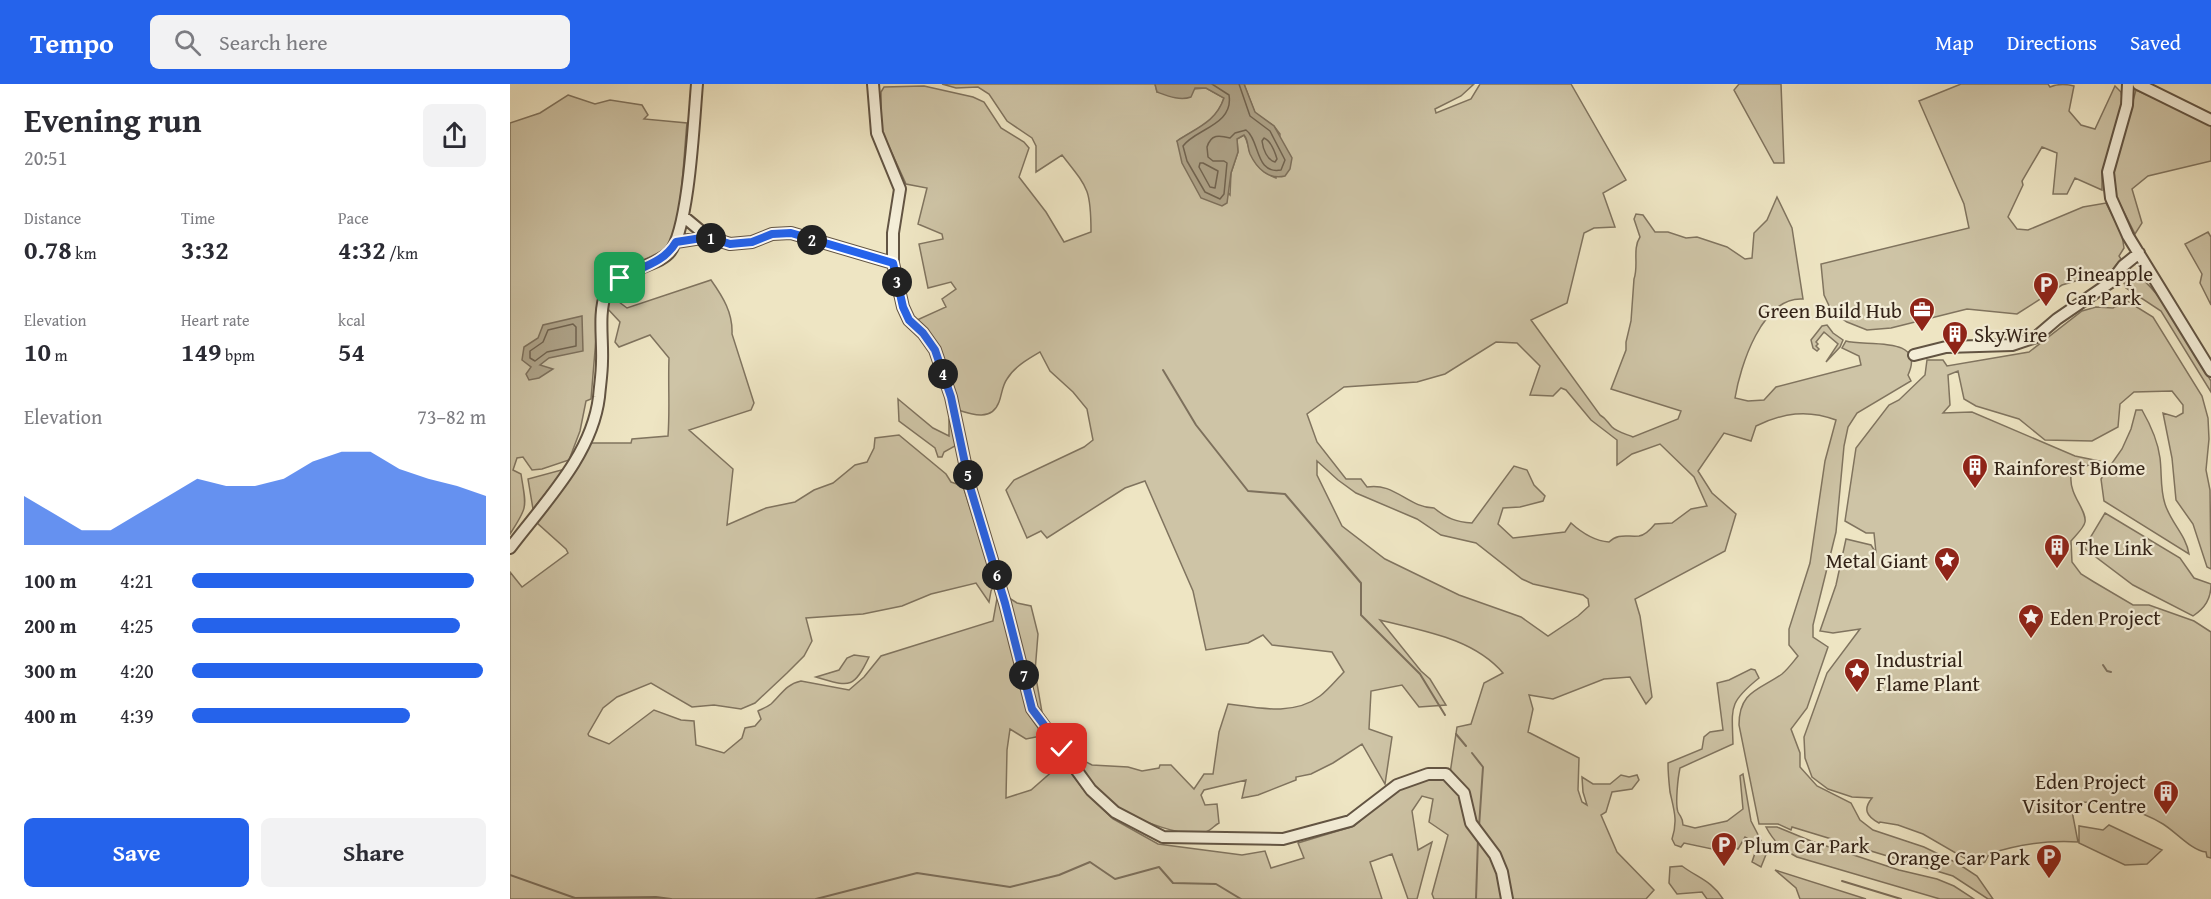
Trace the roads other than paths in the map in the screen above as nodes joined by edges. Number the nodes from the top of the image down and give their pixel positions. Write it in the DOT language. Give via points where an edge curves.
graph roads {
  1 [pos="697,84"];
  2 [pos="873,84"];
  3 [pos="2128,84"];
  4 [pos="2138,84"];
  5 [pos="2211,120"];
  6 [pos="684,218"];
  7 [pos="708,237"];
  8 [pos="676,242"];
  9 [pos="2139,254"];
  10 [pos="893,263"];
  11 [pos="1914,355"];
  12 [pos="2211,371"];
  13 [pos="510,548"];
  14 [pos="1507,899"];
  1 -- 6 [label="street"];
  2 -- 10 [label="street" via="877,134 900,189"];
  3 -- 9 [label="street" via="2127,105 2108,172 2110,198"];
  4 -- 5 [label="street"];
  6 -- 7 [label="street"];
  6 -- 8 [label="street"];
  7 -- 8 [label="street"];
  7 -- 10 [label="street" via="730,244 791,233"];
  8 -- 13 [label="street" via="661,259 609,287 603,306 598,400 586,438 562,480"];
  9 -- 11 [label="street" via="2111,282 2036,337 2012,345 1946,347"];
  9 -- 12 [label="street"];
  10 -- 14 [label="street" via="903,307 935,350 951,397 970,487 1032,709 1091,790 1115,812 1163,837 1283,839 1350,820 1397,785 1428,774 1446,774 1464,793 1471,823 1495,855"];
}
